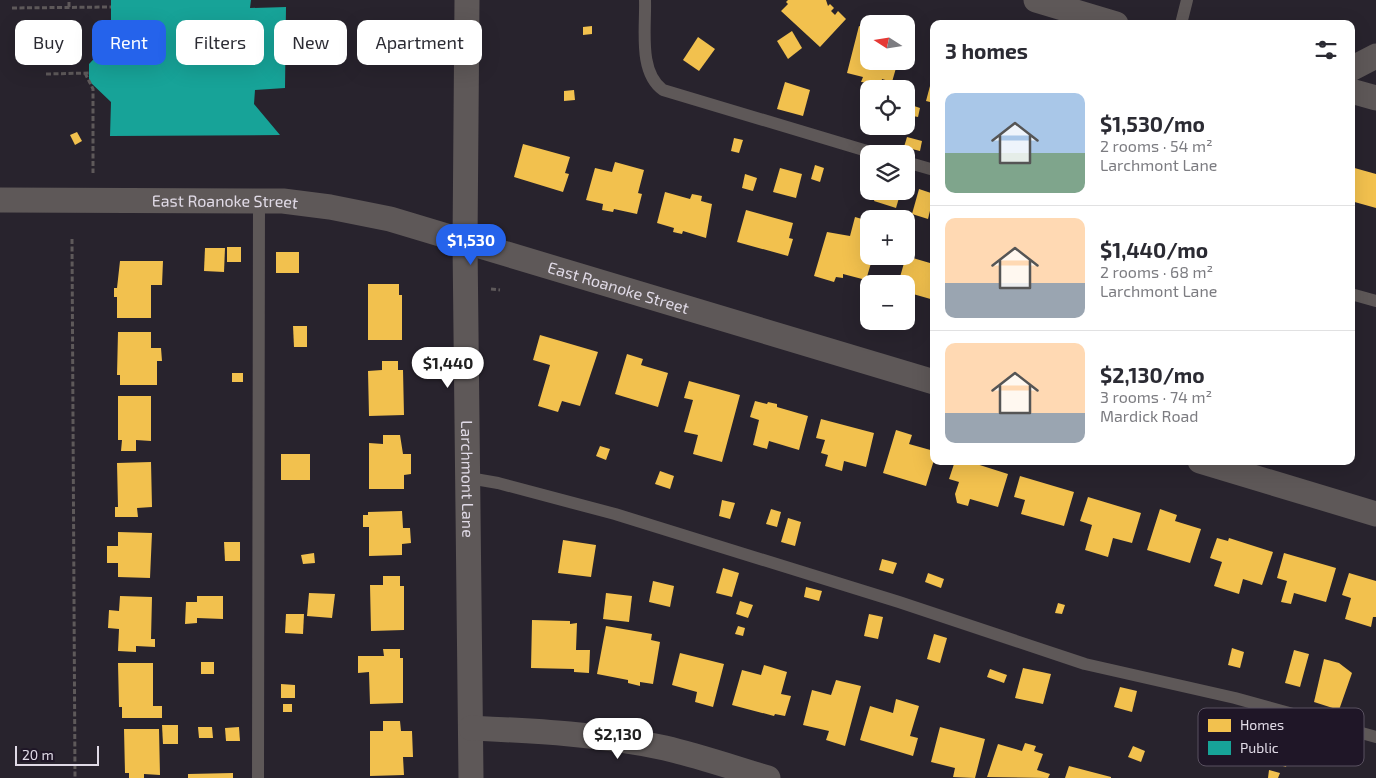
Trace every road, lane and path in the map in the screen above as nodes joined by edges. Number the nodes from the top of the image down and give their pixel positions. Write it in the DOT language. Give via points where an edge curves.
graph roads {
  1 [pos="69,0"];
  2 [pos="467,0"];
  3 [pos="645,0"];
  4 [pos="1036,0"];
  5 [pos="1187,0"];
  6 [pos="69,7"];
  7 [pos="111,7"];
  8 [pos="12,8"];
  9 [pos="1103,20"];
  10 [pos="1182,20"];
  11 [pos="1376,56"];
  12 [pos="1355,67"];
  13 [pos="46,74"];
  14 [pos="1355,91"];
  15 [pos="1376,98"];
  16 [pos="860,149"];
  17 [pos="915,165"];
  18 [pos="930,169"];
  19 [pos="93,173"];
  20 [pos="0,200"];
  21 [pos="259,200"];
  22 [pos="72,239"];
  23 [pos="465,243"];
  24 [pos="1355,295"];
  25 [pos="1376,301"];
  26 [pos="930,381"];
  27 [pos="1213,465"];
  28 [pos="469,478"];
  29 [pos="1376,514"];
  30 [pos="1271,708"];
  31 [pos="471,728"];
  32 [pos="75,778"];
  33 [pos="258,778"];
  34 [pos="471,778"];
  35 [pos="768,778"];
  1 -- 6 [label="path"];
  2 -- 23 [label="street, Larchmont Lane"];
  3 -- 16 [label="lane" via="647,65 654,84 663,90"];
  4 -- 9 [label="street"];
  5 -- 10 [label="lane"];
  6 -- 7 [label="path"];
  6 -- 8 [label="path"];
  11 -- 12 [label="street"];
  13 -- 19 [label="path" via="87,73 93,89"];
  14 -- 15 [label="street"];
  17 -- 18 [label="lane"];
  20 -- 21 [label="street, East Roanoke Street"];
  21 -- 23 [label="street, East Roanoke Street" via="330,207 390,219"];
  21 -- 33 [label="lane"];
  22 -- 32 [label="path"];
  23 -- 26 [label="street, East Roanoke Street"];
  23 -- 28 [label="street, Larchmont Lane"];
  24 -- 25 [label="lane"];
  27 -- 29 [label="street"];
  28 -- 30 [label="lane" via="615,514 1085,664"];
  28 -- 31 [label="street, Larchmont Lane"];
  31 -- 34 [label="street, Larchmont Lane"];
  31 -- 35 [label="street" via="621,740 665,748"];
}
